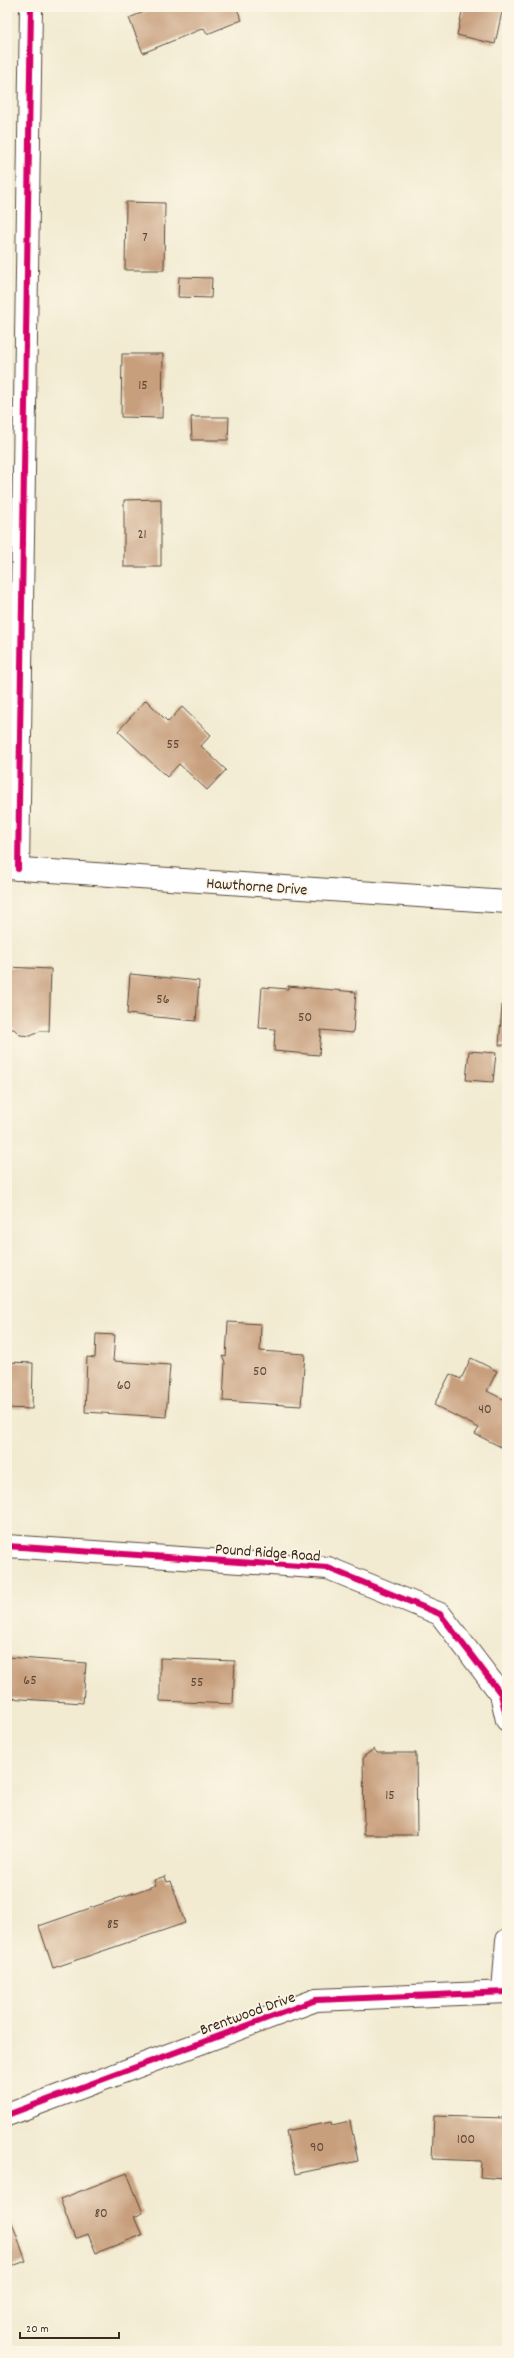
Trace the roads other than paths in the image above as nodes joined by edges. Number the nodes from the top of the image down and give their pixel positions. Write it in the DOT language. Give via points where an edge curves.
graph roads {
  1 [pos="31,7"];
  2 [pos="13,869"];
  3 [pos="507,902"];
  4 [pos="7,1546"];
  5 [pos="507,1720"];
  6 [pos="507,1940"];
  7 [pos="505,1991"];
  8 [pos="7,2115"];
  1 -- 2 [label="street"];
  2 -- 3 [label="street, Hawthorne Drive"];
  4 -- 5 [label="street, Pound Ridge Road" via="328,1568 440,1614 501,1694"];
  6 -- 7 [label="street"];
  7 -- 8 [label="street, Brentwood Drive" via="316,2000"];
}
